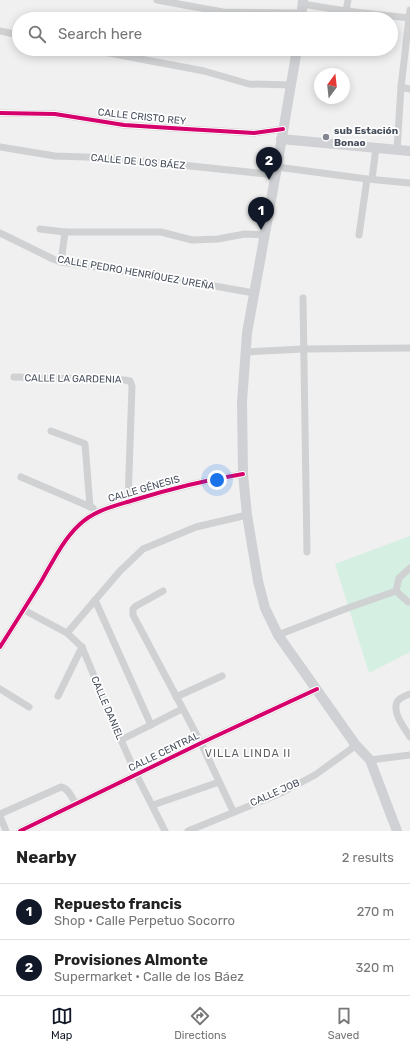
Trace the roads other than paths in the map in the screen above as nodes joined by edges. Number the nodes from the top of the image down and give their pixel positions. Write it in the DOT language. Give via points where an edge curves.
graph roads {
  1 [pos="157,0"];
  2 [pos="348,0"];
  3 [pos="302,9"];
  4 [pos="410,10"];
  5 [pos="346,11"];
  6 [pos="355,12"];
  7 [pos="398,17"];
  8 [pos="409,18"];
  9 [pos="0,31"];
  10 [pos="12,34"];
  11 [pos="407,55"];
  12 [pos="125,56"];
  13 [pos="296,56"];
  14 [pos="292,85"];
  15 [pos="401,87"];
  16 [pos="410,89"];
  17 [pos="0,113"];
  18 [pos="282,134"];
  19 [pos="0,147"];
  20 [pos="376,148"];
  21 [pos="397,150"];
  22 [pos="410,150"];
  23 [pos="277,171"];
  24 [pos="370,179"];
  25 [pos="410,183"];
  26 [pos="40,229"];
  27 [pos="65,232"];
  28 [pos="0,234"];
  29 [pos="265,235"];
  30 [pos="360,235"];
  31 [pos="61,262"];
  32 [pos="254,293"];
  33 [pos="303,298"];
  34 [pos="410,348"];
  35 [pos="303,350"];
  36 [pos="245,352"];
  37 [pos="14,377"];
  38 [pos="51,432"];
  39 [pos="243,474"];
  40 [pos="21,477"];
  41 [pos="128,502"];
  42 [pos="90,507"];
  43 [pos="99,511"];
  44 [pos="247,515"];
  45 [pos="307,552"];
  46 [pos="410,568"];
  47 [pos="396,591"];
  48 [pos="163,592"];
  49 [pos="95,600"];
  50 [pos="410,602"];
  51 [pos="24,610"];
  52 [pos="67,633"];
  53 [pos="278,635"];
  54 [pos="0,647"];
  55 [pos="82,647"];
  56 [pos="222,676"];
  57 [pos="0,689"];
  58 [pos="317,689"];
  59 [pos="410,694"];
  60 [pos="58,696"];
  61 [pos="176,697"];
  62 [pos="29,707"];
  63 [pos="182,709"];
  64 [pos="151,725"];
  65 [pos="410,737"];
  66 [pos="121,740"];
  67 [pos="201,743"];
  68 [pos="355,744"];
  69 [pos="410,755"];
  70 [pos="370,760"];
  71 [pos="136,774"];
  72 [pos="219,782"];
  73 [pos="75,803"];
  74 [pos="152,805"];
  75 [pos="233,812"];
  76 [pos="0,815"];
  77 [pos="6,831"];
  78 [pos="20,831"];
  79 [pos="165,831"];
  80 [pos="188,831"];
  81 [pos="398,831"];
  1 -- 3 [label="street" via="223,12"];
  2 -- 5 [label="street"];
  3 -- 5 [label="street"];
  4 -- 8 [label="street"];
  5 -- 6 [label="street"];
  7 -- 8 [label="street"];
  8 -- 11 [label="street"];
  9 -- 10 [label="street"];
  11 -- 15 [label="street"];
  12 -- 14 [label="street" via="204,71 249,84"];
  13 -- 14 [label="main road"];
  14 -- 18 [label="main road"];
  15 -- 16 [label="street"];
  15 -- 21 [label="street"];
  17 -- 18 [label="street, CALLE CRISTO REY" via="55,114 124,125"];
  18 -- 20 [label="main road"];
  18 -- 23 [label="main road"];
  19 -- 23 [label="street, CALLE DE LOS BÁEZ" via="55,156 115,158"];
  20 -- 21 [label="main road"];
  20 -- 24 [label="street"];
  21 -- 22 [label="main road"];
  23 -- 24 [label="street, CALLE DE LOS BÁEZ"];
  23 -- 29 [label="main road"];
  24 -- 25 [label="street, CALLE DE LOS BÁEZ"];
  24 -- 30 [label="street"];
  26 -- 27 [label="street"];
  27 -- 29 [label="street" via="161,232 192,240 245,234"];
  27 -- 31 [label="street"];
  28 -- 31 [label="street, CALLE PEDRO HENRÍQUEZ UREÑA"];
  29 -- 32 [label="main road"];
  31 -- 32 [label="street, CALLE PEDRO HENRÍQUEZ UREÑA"];
  32 -- 36 [label="main road"];
  33 -- 35 [label="street"];
  34 -- 35 [label="street"];
  35 -- 36 [label="street"];
  35 -- 45 [label="street"];
  36 -- 39 [label="main road" via="242,402"];
  37 -- 41 [label="street, CALLE LA GARDENIA" via="130,381 132,386"];
  38 -- 42 [label="street" via="85,444"];
  39 -- 41 [label="street, CALLE GÉNESIS" via="221,477"];
  39 -- 44 [label="main road"];
  40 -- 42 [label="street"];
  41 -- 43 [label="street, CALLE GÉNESIS"];
  42 -- 43 [label="street"];
  43 -- 51 [label="street, CALLE GÉNESIS" via="78,525 62,546"];
  44 -- 49 [label="street" via="196,527 143,549"];
  44 -- 53 [label="main road" via="258,581 265,608"];
  46 -- 47 [label="street" via="399,578"];
  47 -- 50 [label="street"];
  47 -- 53 [label="street"];
  48 -- 61 [label="street" via="136,606 133,614"];
  49 -- 52 [label="street"];
  49 -- 64 [label="street"];
  51 -- 52 [label="street, CALLE DANIEL"];
  51 -- 54 [label="street, CALLE GÉNESIS"];
  52 -- 55 [label="street, CALLE DANIEL"];
  53 -- 58 [label="main road"];
  55 -- 60 [label="street"];
  55 -- 66 [label="street, CALLE DANIEL"];
  56 -- 61 [label="street"];
  57 -- 62 [label="street"];
  58 -- 67 [label="street, CALLE CENTRAL"];
  58 -- 68 [label="main road"];
  59 -- 65 [label="street" via="397,701 396,707 397,714"];
  61 -- 63 [label="street"];
  63 -- 64 [label="street"];
  63 -- 67 [label="street"];
  64 -- 66 [label="street"];
  66 -- 71 [label="street, CALLE DANIEL"];
  67 -- 71 [label="street, CALLE CENTRAL"];
  67 -- 72 [label="street"];
  68 -- 70 [label="main road"];
  68 -- 75 [label="street, CALLE JOB" via="315,775 281,793"];
  69 -- 70 [label="street"];
  70 -- 81 [label="main road"];
  71 -- 73 [label="street, CALLE CENTRAL"];
  71 -- 74 [label="street, CALLE DANIEL"];
  72 -- 74 [label="street"];
  72 -- 75 [label="street"];
  73 -- 76 [label="street" via="67,790 61,787"];
  73 -- 78 [label="street, CALLE CENTRAL"];
  74 -- 79 [label="street, CALLE DANIEL"];
  75 -- 80 [label="street, CALLE JOB"];
  76 -- 77 [label="street"];
}
